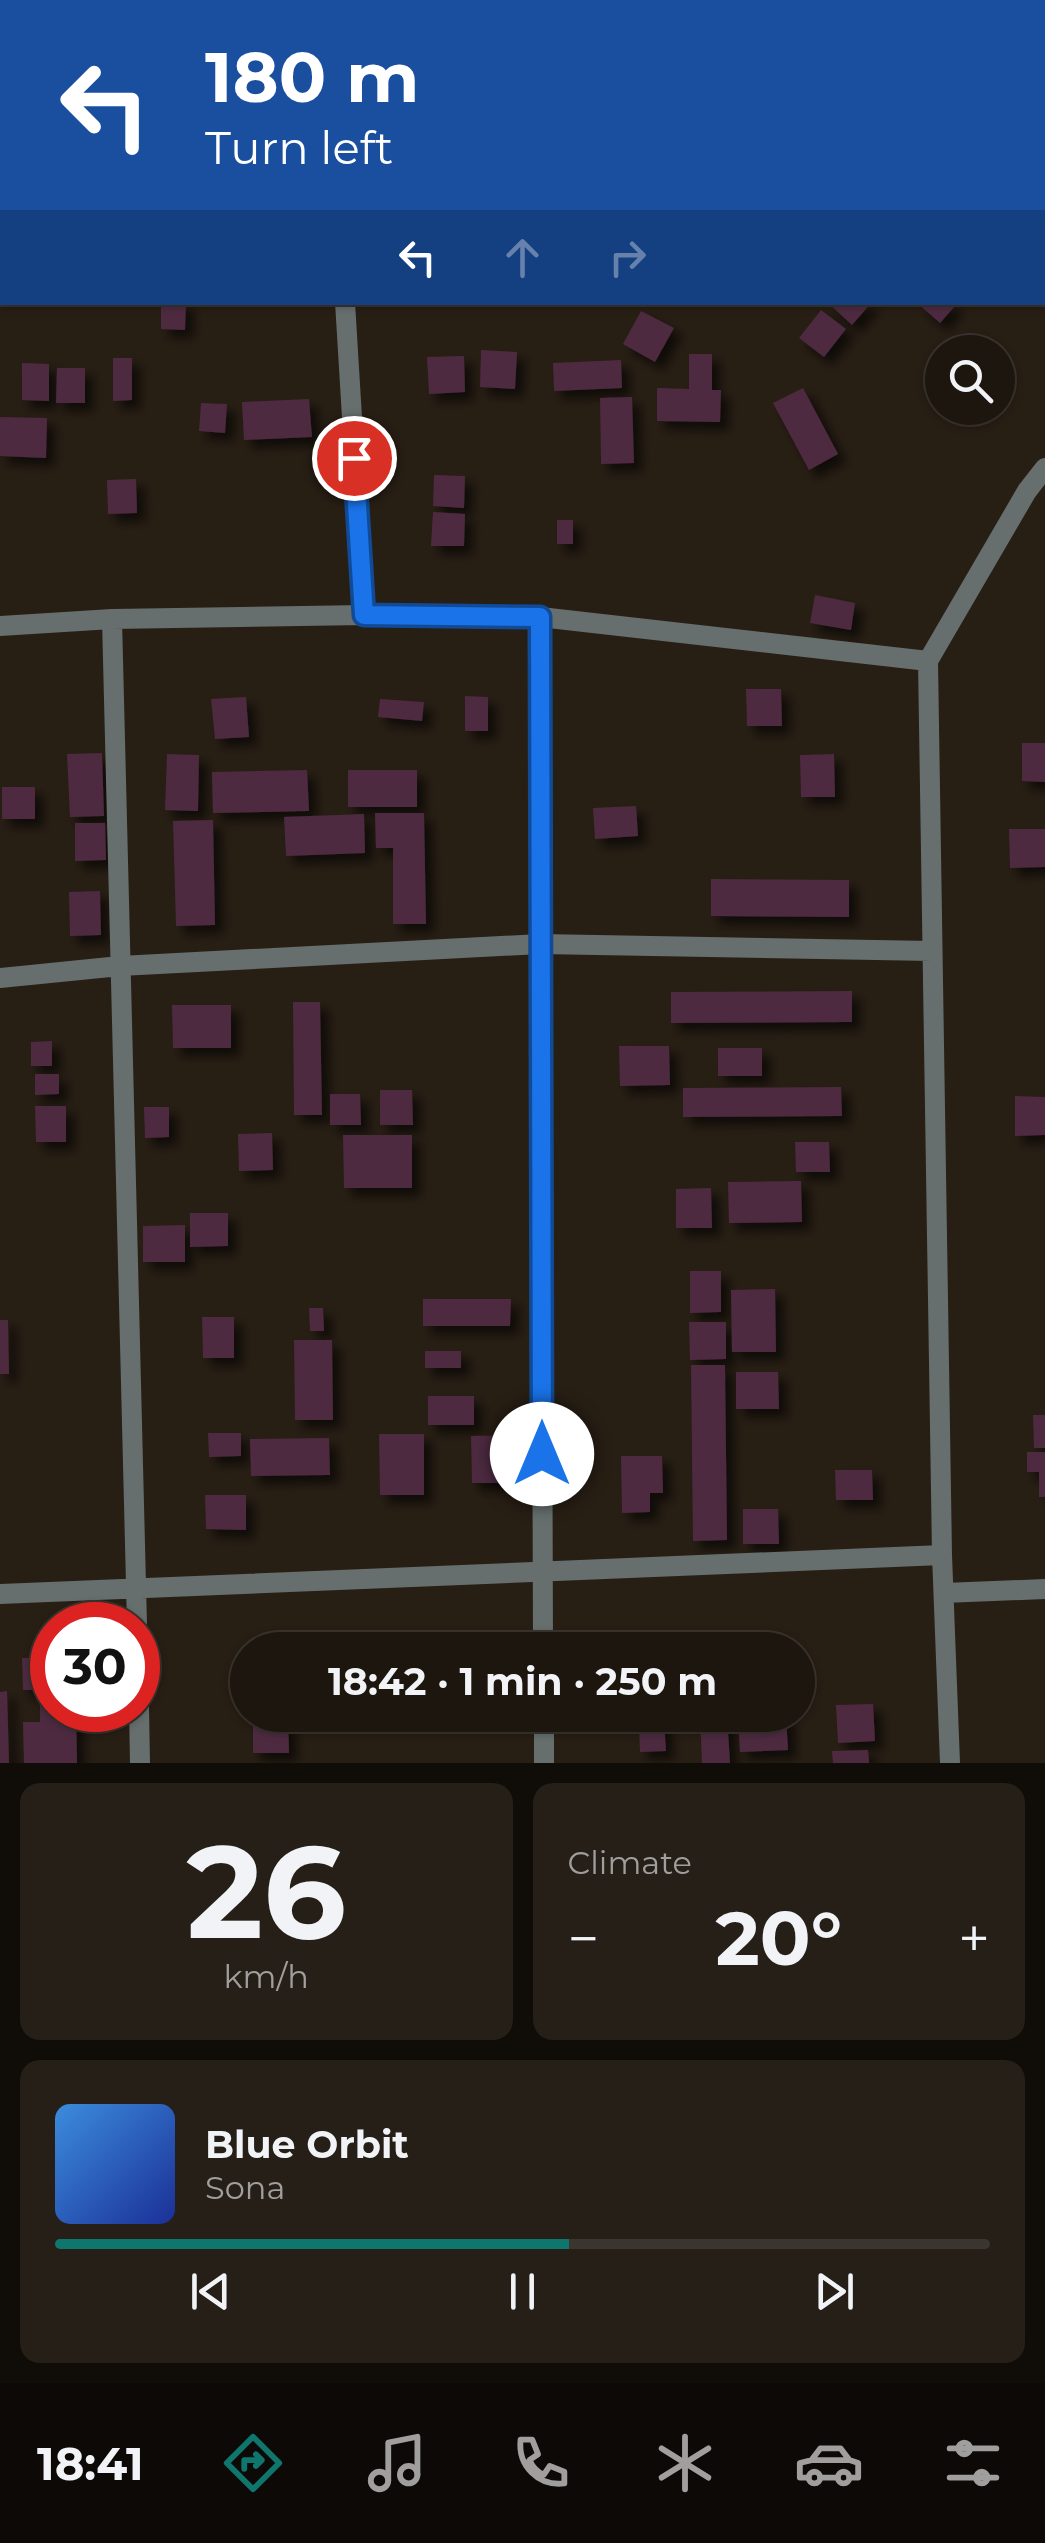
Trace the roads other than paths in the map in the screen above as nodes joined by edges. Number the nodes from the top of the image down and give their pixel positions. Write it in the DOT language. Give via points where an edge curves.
graph roads {
  1 [pos="344,305"];
  2 [pos="1045,468"];
  3 [pos="364,615"];
  4 [pos="540,617"];
  5 [pos="112,619"];
  6 [pos="0,626"];
  7 [pos="928,662"];
  8 [pos="540,944"];
  9 [pos="932,952"];
  10 [pos="120,966"];
  11 [pos="0,978"];
  12 [pos="942,1555"];
  13 [pos="543,1572"];
  14 [pos="136,1588"];
  15 [pos="1045,1590"];
  16 [pos="0,1594"];
  17 [pos="944,1594"];
  18 [pos="136,1602"];
  19 [pos="543,1632"];
  20 [pos="139,1732"];
  21 [pos="544,1732"];
  22 [pos="140,1763"];
  23 [pos="544,1763"];
  24 [pos="950,1763"];
  1 -- 3 [label="street"];
  2 -- 7 [label="street"];
  3 -- 4 [label="street"];
  3 -- 5 [label="street"];
  4 -- 7 [label="street"];
  4 -- 8 [label="street"];
  5 -- 6 [label="street"];
  5 -- 10 [label="street"];
  7 -- 9 [label="street"];
  8 -- 9 [label="street"];
  8 -- 10 [label="street"];
  8 -- 13 [label="street"];
  9 -- 12 [label="street"];
  10 -- 11 [label="street"];
  10 -- 14 [label="street"];
  12 -- 13 [label="street"];
  12 -- 17 [label="street"];
  13 -- 14 [label="street"];
  13 -- 19 [label="street"];
  14 -- 16 [label="street"];
  14 -- 18 [label="street"];
  15 -- 17 [label="street"];
  17 -- 24 [label="street"];
  20 -- 22 [label="street"];
  21 -- 23 [label="street"];
}
